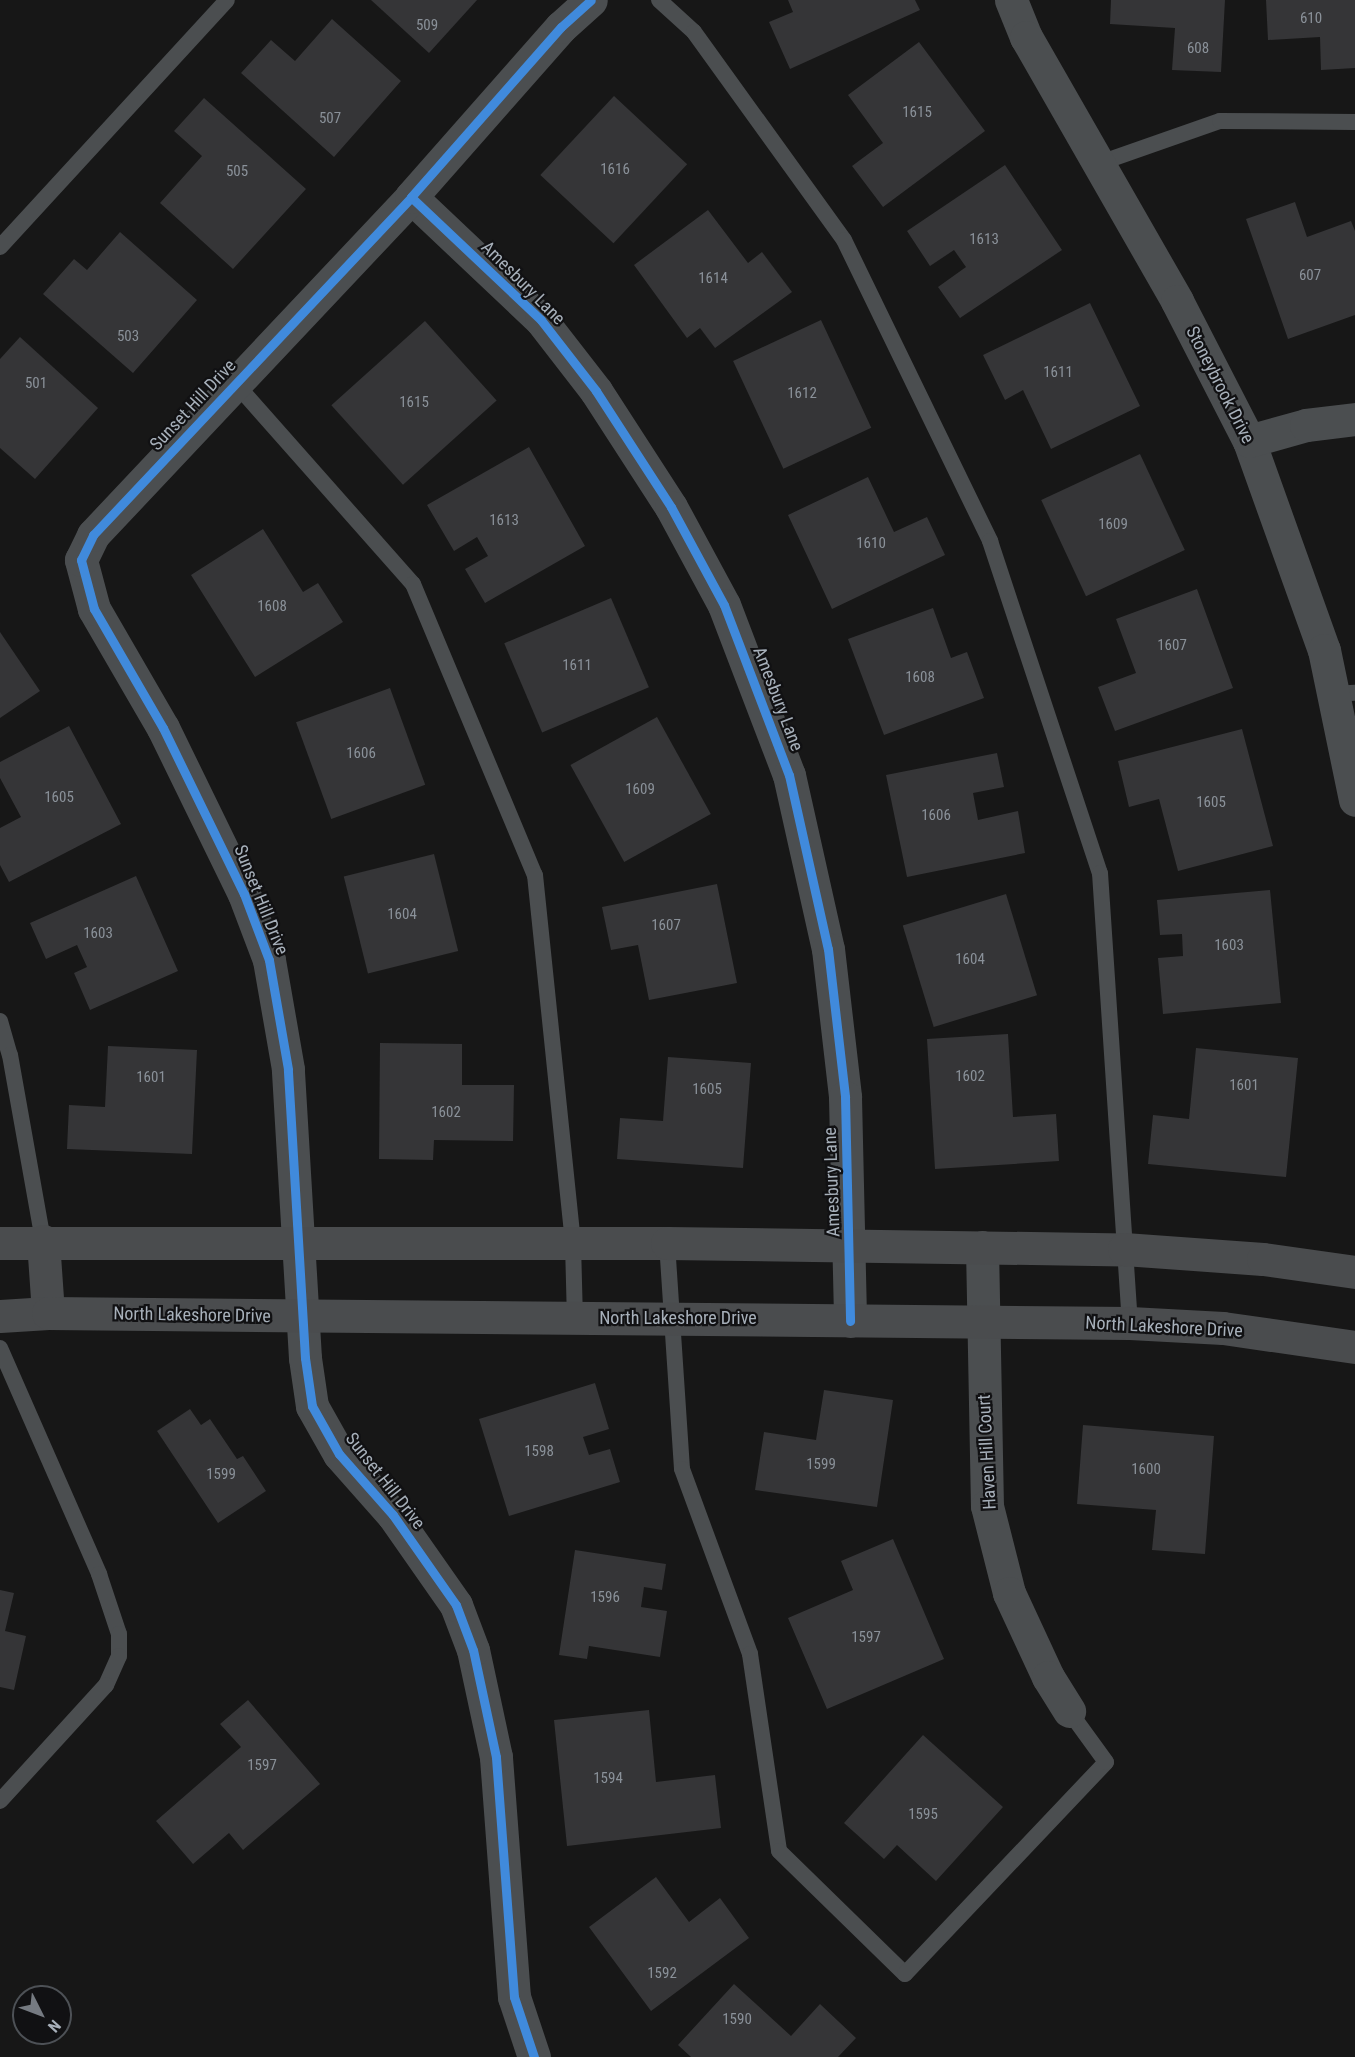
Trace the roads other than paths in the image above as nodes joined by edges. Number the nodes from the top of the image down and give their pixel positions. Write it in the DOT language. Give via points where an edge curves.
graph roads {
  1 [pos="227,0"];
  2 [pos="591,0"];
  3 [pos="659,0"];
  4 [pos="1011,0"];
  5 [pos="1355,122"];
  6 [pos="1097,164"];
  7 [pos="411,197"];
  8 [pos="0,247"];
  9 [pos="236,384"];
  10 [pos="1355,419"];
  11 [pos="1249,441"];
  12 [pos="1344,693"];
  13 [pos="1355,800"];
  14 [pos="0,1021"];
  15 [pos="42,1241"];
  16 [pos="0,1243"];
  17 [pos="300,1243"];
  18 [pos="667,1243"];
  19 [pos="573,1244"];
  20 [pos="851,1246"];
  21 [pos="982,1247"];
  22 [pos="1124,1249"];
  23 [pos="1355,1272"];
  24 [pos="48,1313"];
  25 [pos="0,1316"];
  26 [pos="304,1317"];
  27 [pos="669,1317"];
  28 [pos="575,1318"];
  29 [pos="850,1321"];
  30 [pos="982,1322"];
  31 [pos="1131,1323"];
  32 [pos="1355,1347"];
  33 [pos="0,1348"];
  34 [pos="1069,1711"];
  35 [pos="0,1801"];
  36 [pos="534,2057"];
  1 -- 8 [label="lane"];
  2 -- 7 [label="street, Sunset Hill Drive" via="561,27"];
  3 -- 22 [label="lane" via="694,32 844,240 990,541 1100,873"];
  4 -- 6 [label="street, Stoneybrook Drive" via="1026,37"];
  5 -- 6 [label="lane" via="1220,121"];
  6 -- 11 [label="street, Stoneybrook Drive" via="1178,301"];
  7 -- 9 [label="street, Sunset Hill Drive"];
  7 -- 20 [label="street, Amesbury Lane" via="541,320 596,392 671,507 724,605 789,775 828,949 845,1097"];
  9 -- 17 [label="street, Sunset Hill Drive" via="93,535 81,560 94,609 163,728 244,894 269,960 288,1069"];
  9 -- 19 [label="lane" via="413,584 535,875"];
  10 -- 11 [label="street" via="1306,425"];
  11 -- 12 [label="street, Stoneybrook Drive" via="1324,650"];
  12 -- 13 [label="street, Stoneybrook Drive"];
  14 -- 15 [label="lane" via="10,1055"];
  15 -- 16 [label="main road"];
  15 -- 17 [label="main road"];
  15 -- 24 [label="main road"];
  17 -- 19 [label="main road"];
  17 -- 26 [label="street, Sunset Hill Drive"];
  18 -- 19 [label="main road"];
  18 -- 20 [label="main road"];
  18 -- 27 [label="lane"];
  19 -- 28 [label="lane"];
  20 -- 21 [label="main road"];
  20 -- 29 [label="street, Amesbury Lane"];
  21 -- 22 [label="main road"];
  21 -- 30 [label="street, Haven Hill Court"];
  22 -- 23 [label="main road" via="1263,1259"];
  22 -- 31 [label="lane"];
  24 -- 25 [label="main road, North Lakeshore Drive"];
  24 -- 26 [label="main road, North Lakeshore Drive"];
  26 -- 28 [label="main road, North Lakeshore Drive"];
  26 -- 36 [label="street, Sunset Hill Drive" via="312,1406 339,1454 393,1515 456,1605 473,1650 496,1757 514,1997"];
  27 -- 28 [label="main road, North Lakeshore Drive"];
  27 -- 29 [label="main road, North Lakeshore Drive"];
  27 -- 34 [label="lane" via="682,1469 750,1654 779,1851 905,1974 1106,1762"];
  29 -- 30 [label="main road, North Lakeshore Drive"];
  30 -- 31 [label="main road, North Lakeshore Drive"];
  30 -- 34 [label="street, Haven Hill Court" via="987,1506 1009,1593 1048,1677"];
  31 -- 32 [label="main road, North Lakeshore Drive" via="1223,1328"];
  33 -- 35 [label="lane" via="99,1574 120,1634 119,1656 106,1685"];
}
